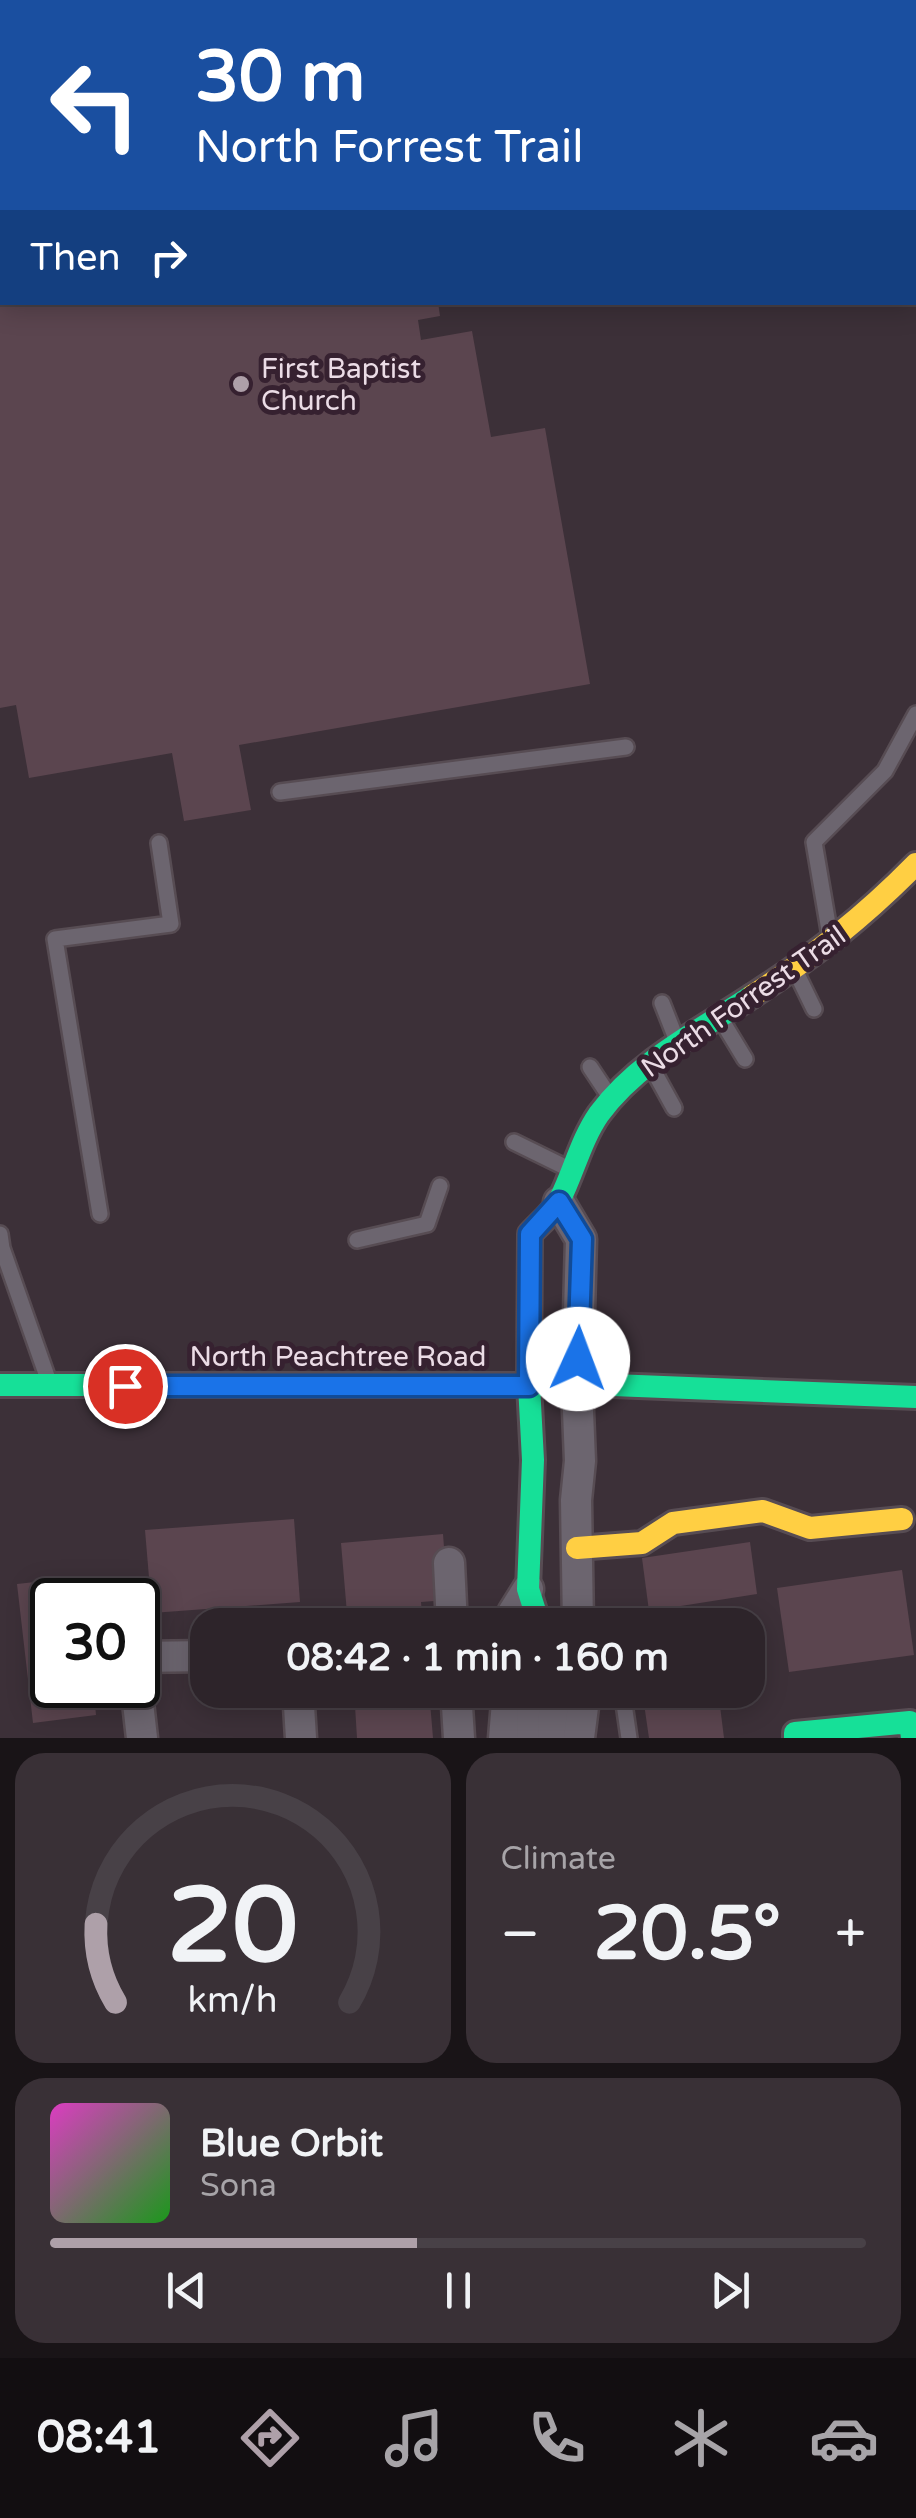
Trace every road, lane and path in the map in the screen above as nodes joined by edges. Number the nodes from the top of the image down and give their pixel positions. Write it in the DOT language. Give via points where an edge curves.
graph roads {
  1 [pos="916,714"];
  2 [pos="626,747"];
  3 [pos="280,792"];
  4 [pos="159,843"];
  5 [pos="916,864"];
  6 [pos="832,941"];
  7 [pos="795,968"];
  8 [pos="662,1004"];
  9 [pos="814,1009"];
  10 [pos="720,1018"];
  11 [pos="678,1045"];
  12 [pos="745,1059"];
  13 [pos="650,1064"];
  14 [pos="590,1066"];
  15 [pos="612,1100"];
  16 [pos="674,1108"];
  17 [pos="514,1142"];
  18 [pos="570,1170"];
  19 [pos="440,1186"];
  20 [pos="559,1202"];
  21 [pos="100,1214"];
  22 [pos="356,1240"];
  23 [pos="1,1243"];
  24 [pos="0,1385"];
  25 [pos="50,1385"];
  26 [pos="529,1386"];
  27 [pos="577,1386"];
  28 [pos="916,1396"];
  29 [pos="902,1519"];
  30 [pos="577,1548"];
  31 [pos="449,1563"];
  32 [pos="528,1588"];
  33 [pos="451,1608"];
  34 [pos="516,1608"];
  35 [pos="534,1608"];
  36 [pos="578,1608"];
  37 [pos="190,1656"];
  38 [pos="160,1657"];
  39 [pos="139,1708"];
  40 [pos="299,1708"];
  41 [pos="457,1708"];
  42 [pos="506,1708"];
  43 [pos="533,1708"];
  44 [pos="554,1708"];
  45 [pos="583,1708"];
  46 [pos="625,1708"];
  47 [pos="142,1738"];
  48 [pos="301,1738"];
  49 [pos="459,1738"];
  50 [pos="504,1738"];
  51 [pos="532,1738"];
  52 [pos="552,1738"];
  53 [pos="578,1738"];
  54 [pos="629,1738"];
  55 [pos="795,1738"];
  56 [pos="912,1738"];
  1 -- 6 [label="lane" via="885,771 814,842"];
  2 -- 3 [label="lane"];
  4 -- 21 [label="lane" via="170,924 55,939"];
  5 -- 6 [label="street, North Forrest Trail" via="903,889"];
  6 -- 7 [label="street, North Forrest Trail"];
  7 -- 9 [label="lane"];
  7 -- 10 [label="street, North Forrest Trail"];
  8 -- 11 [label="lane"];
  10 -- 11 [label="street, North Forrest Trail"];
  10 -- 12 [label="lane"];
  11 -- 13 [label="street, North Forrest Trail"];
  13 -- 15 [label="street, North Forrest Trail"];
  13 -- 16 [label="lane"];
  14 -- 15 [label="lane"];
  15 -- 18 [label="street, North Forrest Trail"];
  17 -- 18 [label="lane"];
  18 -- 20 [label="street, North Forrest Trail"];
  19 -- 22 [label="lane" via="427,1224"];
  20 -- 26 [label="street, North Forrest Trail" via="530,1234"];
  20 -- 27 [label="street" via="582,1239"];
  23 -- 25 [label="lane"];
  24 -- 25 [label="street, North Peachtree Road"];
  25 -- 26 [label="street, North Peachtree Road"];
  26 -- 27 [label="street, North Peachtree Road"];
  26 -- 32 [label="street, North Forrest Trail"];
  27 -- 28 [label="street, North Peachtree Road"];
  27 -- 30 [label="street"];
  29 -- 30 [label="street" via="810,1528 762,1511 673,1522 642,1543"];
  30 -- 36 [label="street"];
  31 -- 33 [label="street"];
  32 -- 34 [label="street"];
  32 -- 35 [label="street, North Forrest Trail"];
  37 -- 38 [label="street"];
  39 -- 47 [label="street"];
  40 -- 48 [label="street"];
  41 -- 49 [label="street"];
  42 -- 50 [label="street"];
  43 -- 51 [label="street"];
  44 -- 52 [label="street"];
  45 -- 53 [label="street"];
  46 -- 54 [label="lane"];
  55 -- 56 [label="street" via="794,1733 910,1722"];
}
